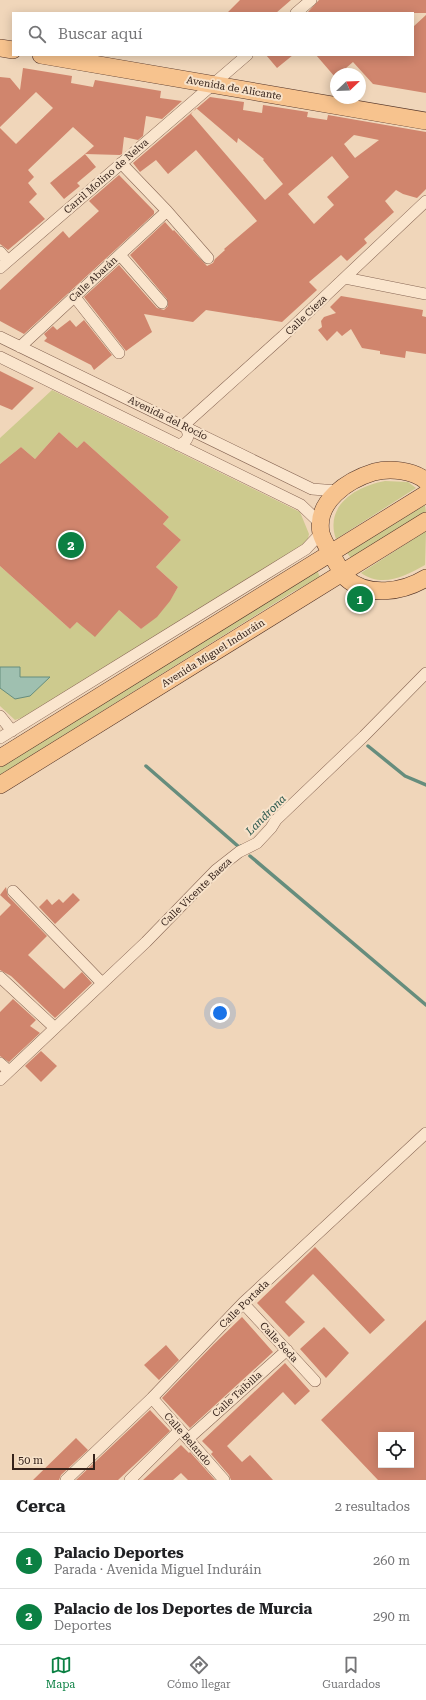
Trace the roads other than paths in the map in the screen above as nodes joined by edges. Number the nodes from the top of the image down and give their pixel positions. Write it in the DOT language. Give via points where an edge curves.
graph roads {
  1 [pos="311,0"];
  2 [pos="297,12"];
  3 [pos="0,48"];
  4 [pos="12,50"];
  5 [pos="47,56"];
  6 [pos="246,56"];
  7 [pos="213,84"];
  8 [pos="426,121"];
  9 [pos="121,163"];
  10 [pos="426,201"];
  11 [pos="167,211"];
  12 [pos="0,252"];
  13 [pos="120,255"];
  14 [pos="208,258"];
  15 [pos="4,264"];
  16 [pos="345,278"];
  17 [pos="426,294"];
  18 [pos="74,296"];
  19 [pos="162,303"];
  20 [pos="0,337"];
  21 [pos="20,347"];
  22 [pos="119,353"];
  23 [pos="0,357"];
  24 [pos="183,426"];
  25 [pos="176,444"];
  26 [pos="422,476"];
  27 [pos="338,491"];
  28 [pos="426,494"];
  29 [pos="426,522"];
  30 [pos="321,528"];
  31 [pos="330,554"];
  32 [pos="342,573"];
  33 [pos="422,584"];
  34 [pos="426,673"];
  35 [pos="0,716"];
  36 [pos="12,731"];
  37 [pos="0,738"];
  38 [pos="0,758"];
  39 [pos="0,785"];
  40 [pos="13,891"];
  41 [pos="0,977"];
  42 [pos="102,983"];
  43 [pos="54,1028"];
  44 [pos="0,1063"];
  45 [pos="9,1071"];
  46 [pos="0,1080"];
  47 [pos="426,1133"];
  48 [pos="243,1303"];
  49 [pos="287,1350"];
  50 [pos="315,1381"];
  51 [pos="152,1398"];
  52 [pos="184,1435"];
  53 [pos="66,1480"];
  54 [pos="130,1480"];
  55 [pos="224,1480"];
  1 -- 2 [label="street"];
  3 -- 4 [label="main road"];
  5 -- 7 [label="main road, Avenida de Alicante"];
  6 -- 7 [label="street, Carril Molino de Nelva"];
  7 -- 8 [label="main road, Avenida de Alicante"];
  7 -- 9 [label="street, Carril Molino de Nelva"];
  9 -- 11 [label="street"];
  9 -- 15 [label="street, Carril Molino de Nelva"];
  10 -- 16 [label="street, Calle Cieza"];
  11 -- 13 [label="street, Calle Abarán"];
  11 -- 14 [label="street"];
  12 -- 15 [label="street"];
  13 -- 18 [label="street, Calle Abarán"];
  13 -- 19 [label="street"];
  16 -- 17 [label="street"];
  16 -- 24 [label="street, Calle Cieza"];
  18 -- 21 [label="street, Calle Abarán"];
  18 -- 22 [label="street"];
  20 -- 21 [label="street, Avenida del Rocío"];
  21 -- 24 [label="street, Avenida del Rocío"];
  23 -- 25 [label="street, Avenida del Rocío"];
  24 -- 25 [label="street" via="188,432 188,440"];
  24 -- 25 [label="street" via="176,425 170,430 169,438"];
  24 -- 27 [label="street, Avenida del Rocío" via="312,489"];
  25 -- 30 [label="street, Avenida del Rocío" via="301,505"];
  26 -- 27 [label="main road" via="400,471 378,471 353,480"];
  27 -- 30 [label="main road" via="326,507"];
  28 -- 31 [label="main road"];
  29 -- 32 [label="main road, Avenida Miguel Induráin"];
  30 -- 31 [label="main road"];
  30 -- 36 [label="street" via="306,549"];
  31 -- 32 [label="main road"];
  31 -- 38 [label="main road"];
  32 -- 33 [label="main road" via="358,586 375,590 394,590"];
  32 -- 39 [label="main road, Avenida Miguel Induráin"];
  34 -- 42 [label="street, Calle Vicente Baeza" via="276,820 257,843 238,852 216,870"];
  35 -- 36 [label="street"];
  36 -- 37 [label="street"];
  40 -- 42 [label="street"];
  41 -- 43 [label="street"];
  42 -- 43 [label="street, Calle Vicente Baeza"];
  43 -- 45 [label="street, Calle Vicente Baeza"];
  44 -- 45 [label="street"];
  45 -- 46 [label="street, Calle Vicente Baeza"];
  47 -- 48 [label="street, Calle Portada"];
  48 -- 49 [label="street, Calle Seda"];
  48 -- 51 [label="street, Calle Portada"];
  49 -- 50 [label="street, Calle Seda"];
  49 -- 52 [label="street, Calle Taibilla"];
  51 -- 52 [label="street, Calle Belando"];
  51 -- 53 [label="street, Calle Portada"];
  52 -- 54 [label="street, Calle Taibilla"];
  52 -- 55 [label="street, Calle Belando"];
}
